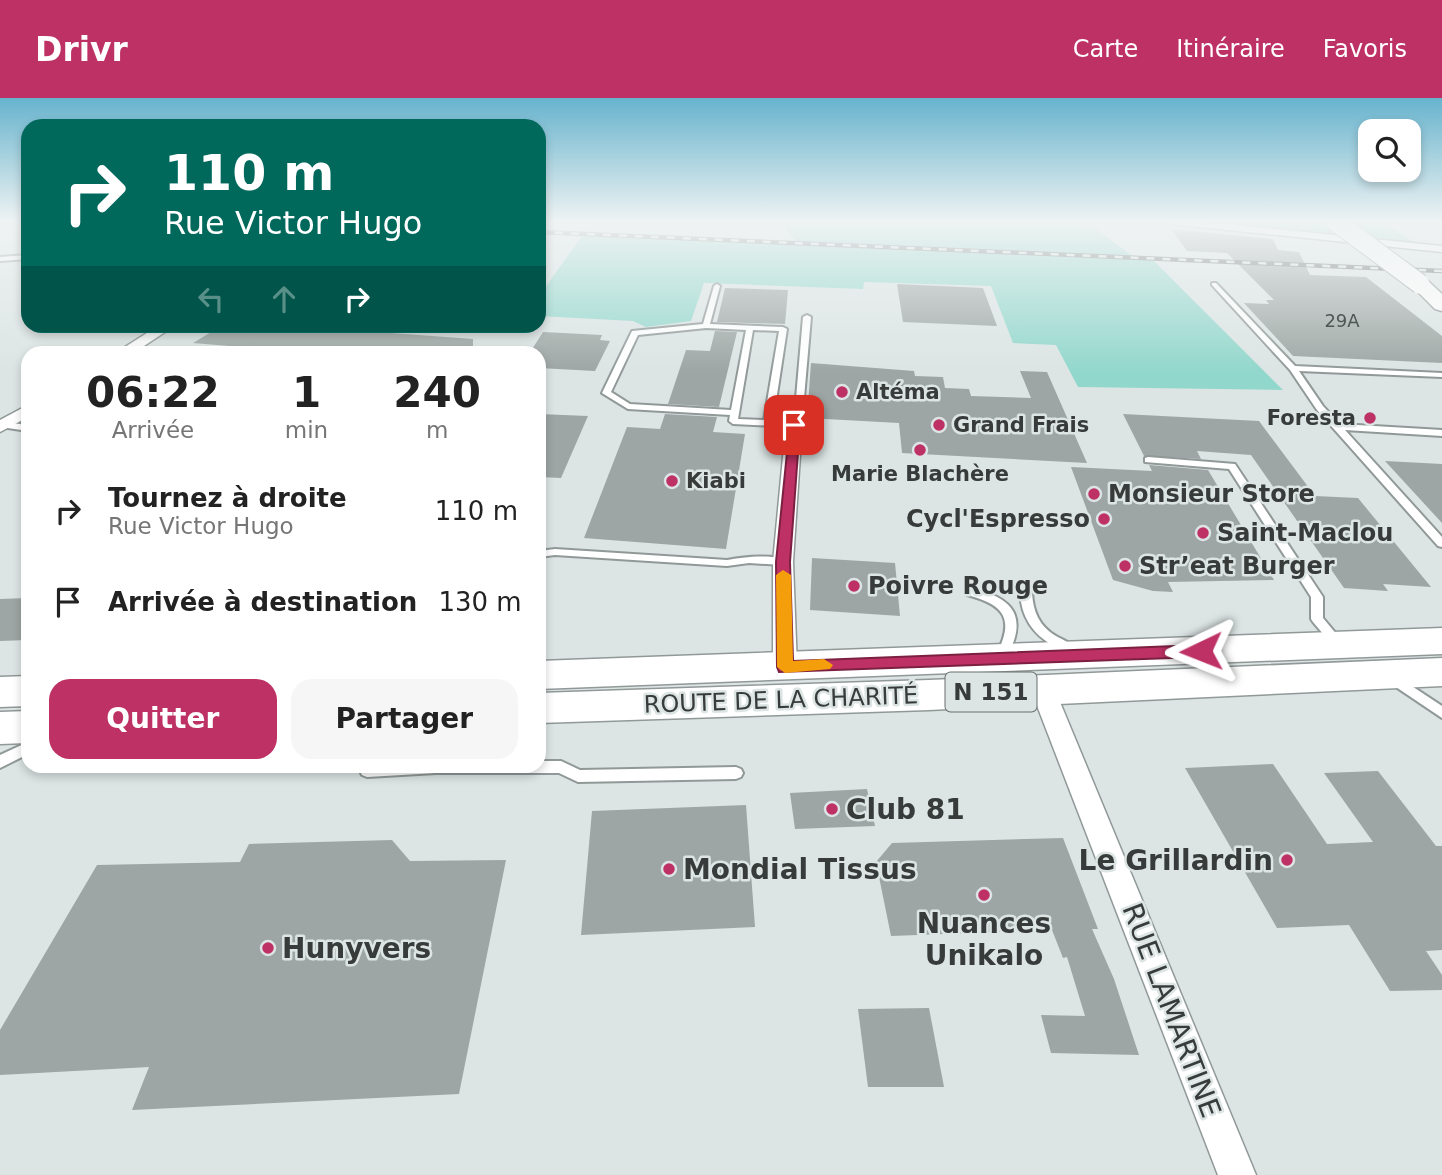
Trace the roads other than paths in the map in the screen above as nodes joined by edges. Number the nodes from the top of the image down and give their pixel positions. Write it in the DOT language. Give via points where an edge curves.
graph roads {
  1 [pos="1403,271"];
  2 [pos="1214,284"];
  3 [pos="1420,284"];
  4 [pos="717,286"];
  5 [pos="1442,296"];
  6 [pos="1442,305"];
  7 [pos="807,317"];
  8 [pos="706,326"];
  9 [pos="750,328"];
  10 [pos="156,333"];
  11 [pos="134,346"];
  12 [pos="1293,368"];
  13 [pos="1442,375"];
  14 [pos="734,413"];
  15 [pos="21,414"];
  16 [pos="768,424"];
  17 [pos="794,425"];
  18 [pos="2,426"];
  19 [pos="21,427"];
  20 [pos="1337,427"];
  21 [pos="1442,433"];
  22 [pos="1148,460"];
  23 [pos="1442,544"];
  24 [pos="546,553"];
  25 [pos="783,562"];
  26 [pos="971,592"];
  27 [pos="1026,592"];
  28 [pos="1442,641"];
  29 [pos="1339,645"];
  30 [pos="1090,656"];
  31 [pos="1000,658"];
  32 [pos="785,667"];
  33 [pos="1442,672"];
  34 [pos="1386,674"];
  35 [pos="546,675"];
  36 [pos="1043,690"];
  37 [pos="21,691"];
  38 [pos="0,692"];
  39 [pos="546,708"];
  40 [pos="1442,713"];
  41 [pos="21,727"];
  42 [pos="0,728"];
  43 [pos="21,752"];
  44 [pos="0,762"];
  45 [pos="546,767"];
  46 [pos="736,773"];
  47 [pos="1237,1175"];
  1 -- 3 [label="main road, bridge"];
  2 -- 12 [label="lane"];
  3 -- 5 [label="main road"];
  3 -- 6 [label="main road"];
  4 -- 8 [label="lane"];
  7 -- 17 [label="lane"];
  8 -- 9 [label="lane"];
  8 -- 14 [label="lane" via="635,333 606,393 628,406"];
  9 -- 14 [label="lane"];
  9 -- 16 [label="lane" via="783,329"];
  10 -- 11 [label="street"];
  12 -- 13 [label="lane"];
  12 -- 20 [label="lane"];
  14 -- 16 [label="lane" via="733,421"];
  15 -- 18 [label="street"];
  16 -- 17 [label="lane"];
  17 -- 25 [label="street"];
  18 -- 19 [label="lane"];
  20 -- 21 [label="lane"];
  20 -- 23 [label="lane"];
  22 -- 29 [label="lane" via="1232,466 1317,597 1317,619"];
  24 -- 25 [label="lane"];
  25 -- 32 [label="street"];
  26 -- 31 [label="lane" via="1000,601 1005,608 1010,640"];
  27 -- 30 [label="lane" via="1036,628 1058,644"];
  28 -- 29 [label="main road, ROUTE DE LA CHARITÉ / N 151"];
  29 -- 30 [label="main road, ROUTE DE LA CHARITÉ / N 151"];
  30 -- 31 [label="main road, ROUTE DE LA CHARITÉ / N 151"];
  31 -- 32 [label="main road, ROUTE DE LA CHARITÉ / N 151"];
  32 -- 35 [label="main road, ROUTE DE LA CHARITÉ / N 151"];
  33 -- 34 [label="main road, ROUTE DE LA CHARITÉ / N 151"];
  34 -- 36 [label="main road, ROUTE DE LA CHARITÉ / N 151"];
  34 -- 40 [label="lane"];
  36 -- 39 [label="main road, ROUTE DE LA CHARITÉ / N 151"];
  36 -- 47 [label="street, RUE LAMARTINE"];
  37 -- 38 [label="main road"];
  41 -- 42 [label="main road"];
  43 -- 44 [label="lane"];
  45 -- 46 [label="lane" via="561,767 578,776"];
}
